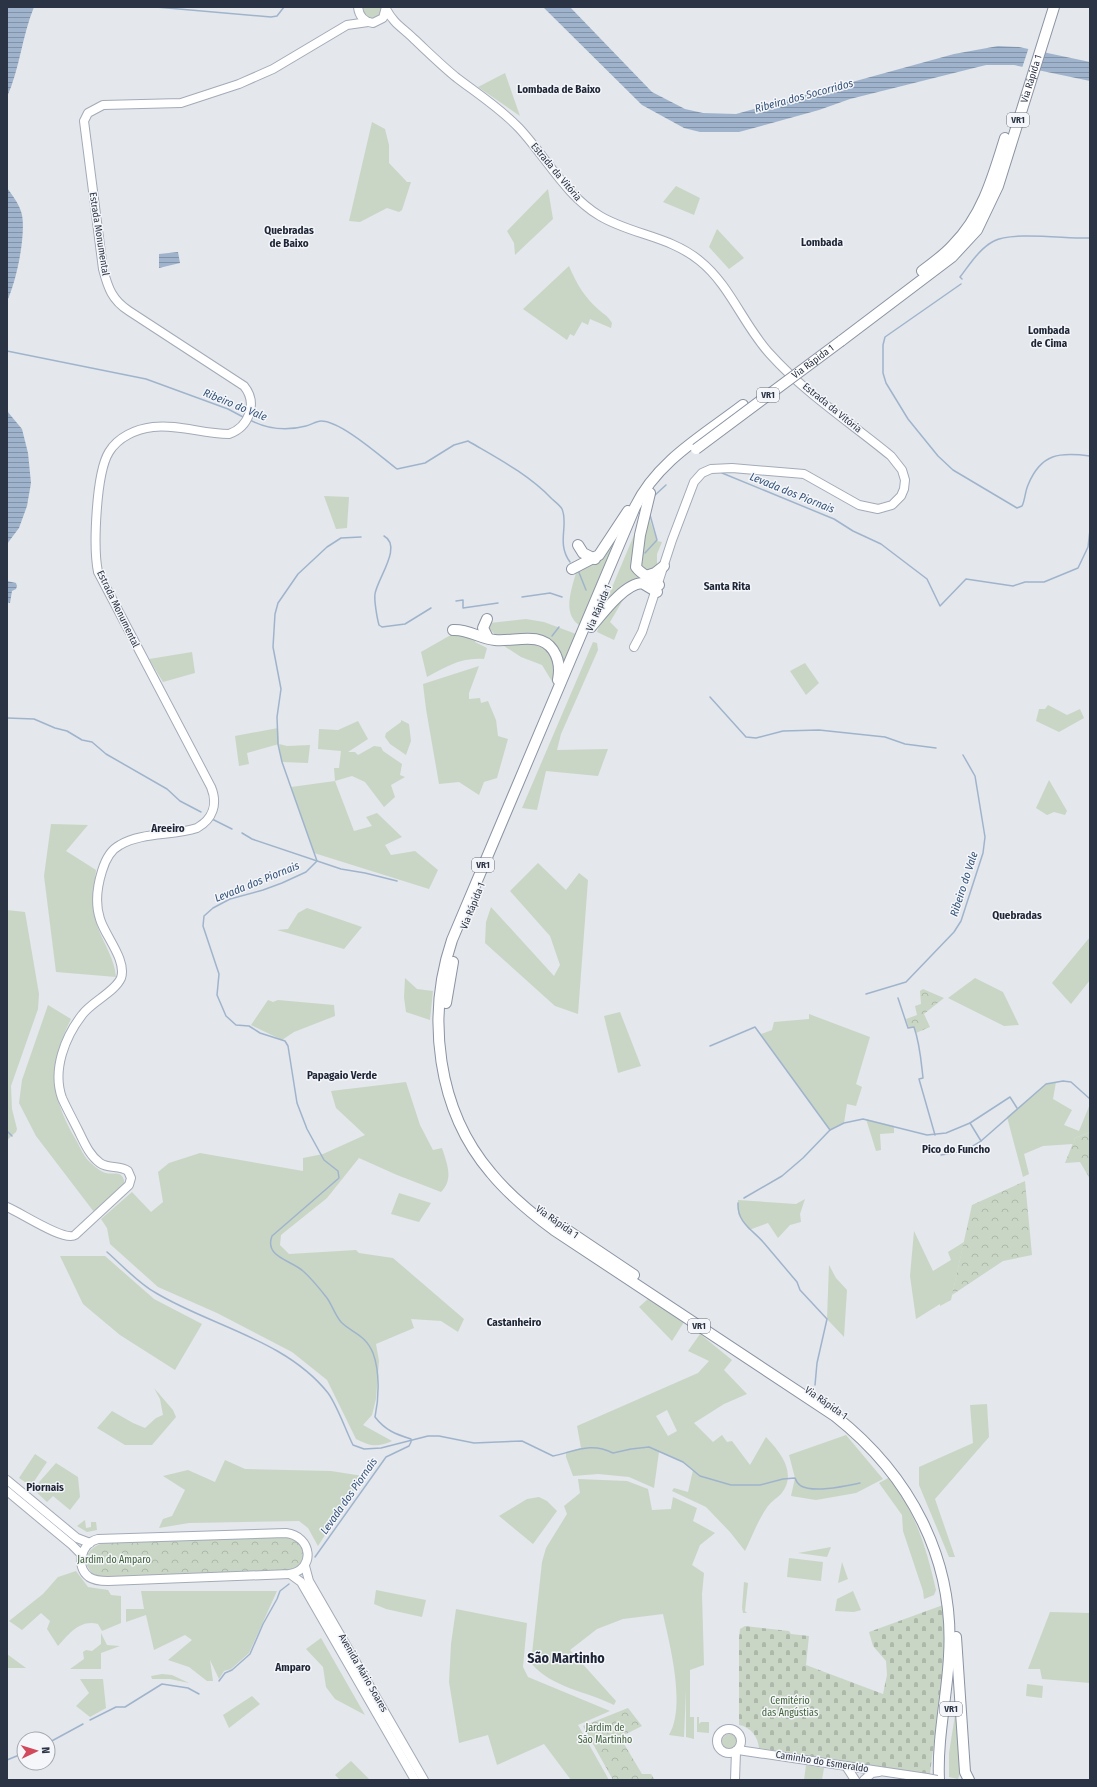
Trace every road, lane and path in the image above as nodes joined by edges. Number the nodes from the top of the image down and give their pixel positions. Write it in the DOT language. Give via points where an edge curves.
graph roads {
  1 [pos="1047,7"];
  2 [pos="1054,7"];
  3 [pos="358,8"];
  4 [pos="386,8"];
  5 [pos="379,21"];
  6 [pos="393,21"];
  7 [pos="368,22"];
  8 [pos="351,23"];
  9 [pos="973,228"];
  10 [pos="647,492"];
  11 [pos="578,545"];
  12 [pos="595,559"];
  13 [pos="664,566"];
  14 [pos="572,568"];
  15 [pos="646,576"];
  16 [pos="658,588"];
  17 [pos="487,620"];
  18 [pos="588,626"];
  19 [pos="453,630"];
  20 [pos="488,638"];
  21 [pos="580,644"];
  22 [pos="634,647"];
  23 [pos="555,696"];
  24 [pos="445,979"];
  25 [pos="443,995"];
  26 [pos="7,1207"];
  27 [pos="7,1480"];
  28 [pos="7,1491"];
  29 [pos="90,1543"];
  30 [pos="82,1555"];
  31 [pos="305,1566"];
  32 [pos="290,1574"];
  33 [pos="956,1638"];
  34 [pos="741,1740"];
  35 [pos="734,1751"];
  36 [pos="755,1751"];
  37 [pos="846,1766"];
  38 [pos="861,1768"];
  39 [pos="882,1771"];
  40 [pos="966,1777"];
  41 [pos="415,1780"];
  42 [pos="424,1780"];
  43 [pos="735,1780"];
  44 [pos="855,1780"];
  45 [pos="863,1780"];
  46 [pos="934,1780"];
  47 [pos="946,1780"];
  1 -- 9 [label="highway, Via Rápida 1 / VR1" via="990,184"];
  2 -- 9 [label="highway, Via Rápida 1 / VR1" via="998,186"];
  3 -- 7 [label="main road" via="361,17"];
  3 -- 8 [label="main road"];
  4 -- 5 [label="main road" via="384,16"];
  4 -- 6 [label="main road, Estrada da Vitória"];
  5 -- 6 [label="main road"];
  5 -- 7 [label="main road, Estrada Monumental"];
  6 -- 13 [label="main road, Estrada da Vitória" via="449,72 510,120 572,193 589,209 613,223 684,249 702,262 759,341 782,366 891,456 902,470 904,489 897,501 888,507 873,509 804,474 750,468 711,469 702,473 694,482"];
  7 -- 8 [label="main road, Estrada Monumental"];
  8 -- 26 [label="main road, Estrada Monumental" via="273,69 239,84 181,103 102,105 88,113 84,121 103,269 110,292 124,308 244,386 251,396 251,407 248,416 235,432 229,434 163,426 137,430 121,438 105,458 96,532 98,572 211,787 215,803 212,814 197,828 120,844 106,859 100,876 98,910 102,925 120,960 122,972 117,984 82,1014 70,1033 58,1070 58,1082 62,1097 90,1152 100,1164 126,1169 130,1175 129,1186 75,1235 69,1237"];
  9 -- 10 [label="highway, Via Rápida 1 / VR1" via="946,253 839,338 694,446"];
  10 -- 12 [label="highway"];
  10 -- 15 [label="highway" via="636,562 638,570"];
  10 -- 18 [label="highway, Via Rápida 1 / VR1"];
  11 -- 12 [label="highway" via="583,554"];
  12 -- 14 [label="highway"];
  13 -- 15 [label="highway"];
  13 -- 16 [label="main road, Estrada da Vitória"];
  15 -- 16 [label="highway"];
  16 -- 18 [label="highway" via="642,584 633,585"];
  16 -- 22 [label="main road, Estrada da Vitória" via="640,639"];
  17 -- 20 [label="highway" via="483,631"];
  18 -- 21 [label="highway, Via Rápida 1 / VR1"];
  19 -- 20 [label="highway" via="464,630"];
  20 -- 23 [label="highway" via="538,639 546,642 557,656 559,668"];
  21 -- 23 [label="highway, Via Rápida 1 / VR1"];
  21 -- 24 [label="highway, Via Rápida 1 / VR1"];
  23 -- 24 [label="highway, Via Rápida 1 / VR1" via="457,927"];
  24 -- 25 [label="highway, Via Rápida 1 / VR1"];
  25 -- 33 [label="highway, Via Rápida 1 / VR1" via="446,1043 455,1091 470,1128 495,1168 541,1213 826,1402 876,1443 910,1486 935,1533 951,1585"];
  25 -- 46 [label="highway, Via Rápida 1 / VR1" via="439,1044 450,1098 478,1155 504,1188 554,1230 835,1416 874,1451 904,1488 931,1542 947,1599 950,1647"];
  27 -- 29 [label="main road" via="77,1538"];
  28 -- 30 [label="main road"];
  29 -- 30 [label="main road"];
  29 -- 31 [label="main road, Avenida Mário Soares" via="103,1539 286,1533 298,1536 304,1542 308,1553"];
  30 -- 32 [label="main road" via="86,1574 100,1581"];
  31 -- 32 [label="main road"];
  31 -- 42 [label="main road, Avenida Mário Soares" via="308,1578"];
  32 -- 41 [label="main road, Avenida Mário Soares" via="301,1582"];
  33 -- 40 [label="highway"];
  33 -- 47 [label="highway, Via Rápida 1 / VR1"];
  34 -- 35 [label="main road"];
  34 -- 35 [label="main road" via="734,1731 726,1730 718,1738 722,1750"];
  34 -- 36 [label="main road, Caminho do Esmeraldo"];
  35 -- 36 [label="main road, Caminho do Esmeraldo"];
  35 -- 43 [label="main road"];
  36 -- 37 [label="main road, Caminho do Esmeraldo"];
  37 -- 38 [label="main road, Caminho do Esmeraldo"];
  37 -- 44 [label="main road"];
  38 -- 39 [label="main road, Caminho do Esmeraldo"];
  38 -- 45 [label="main road"];
  39 -- 45 [label="main road" via="872,1773"];
  39 -- 46 [label="main road, Caminho do Esmeraldo"];
}
